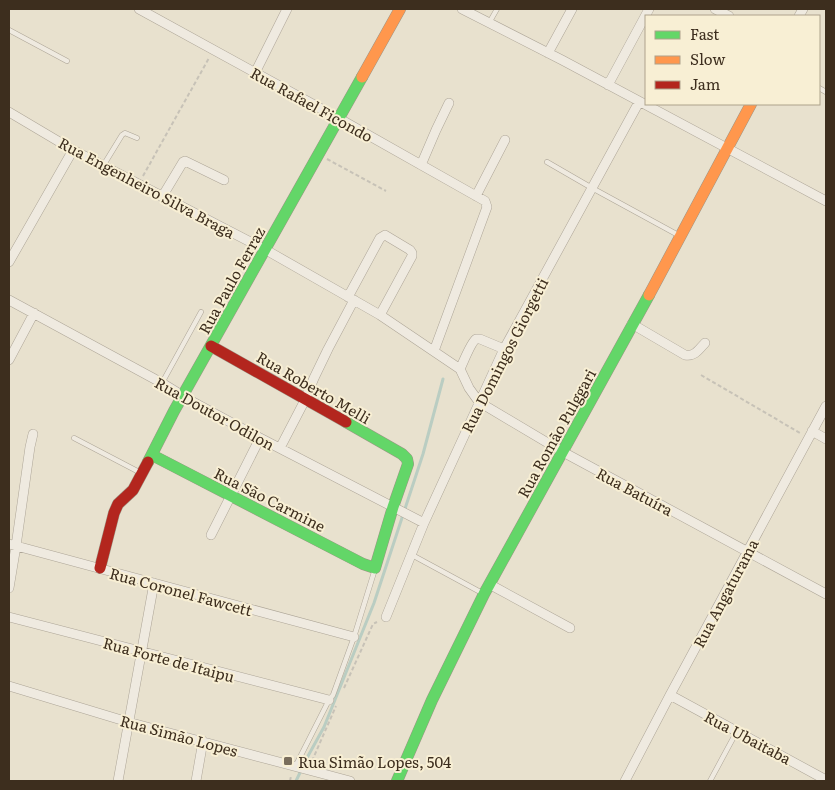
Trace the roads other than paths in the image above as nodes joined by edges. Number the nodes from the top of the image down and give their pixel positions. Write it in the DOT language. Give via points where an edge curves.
graph roads {
  1 [pos="139,9"];
  2 [pos="287,9"];
  3 [pos="400,9"];
  4 [pos="462,9"];
  5 [pos="496,9"];
  6 [pos="572,9"];
  7 [pos="716,9"];
  8 [pos="727,15"];
  9 [pos="645,16"];
  10 [pos="489,23"];
  11 [pos="9,30"];
  12 [pos="548,53"];
  13 [pos="67,61"];
  14 [pos="255,73"];
  15 [pos="608,85"];
  16 [pos="639,102"];
  17 [pos="449,104"];
  18 [pos="750,105"];
  19 [pos="9,112"];
  20 [pos="338,118"];
  21 [pos="137,138"];
  22 [pos="505,140"];
  23 [pos="726,148"];
  24 [pos="73,150"];
  25 [pos="548,162"];
  26 [pos="421,165"];
  27 [pos="103,166"];
  28 [pos="224,180"];
  29 [pos="592,188"];
  30 [pos="162,196"];
  31 [pos="480,198"];
  32 [pos="826,201"];
  33 [pos="680,236"];
  34 [pos="266,250"];
  35 [pos="9,262"];
  36 [pos="351,298"];
  37 [pos="9,300"];
  38 [pos="201,312"];
  39 [pos="34,314"];
  40 [pos="380,315"];
  41 [pos="632,324"];
  42 [pos="706,343"];
  43 [pos="211,346"];
  44 [pos="504,349"];
  45 [pos="434,351"];
  46 [pos="9,360"];
  47 [pos="460,369"];
  48 [pos="162,383"];
  49 [pos="183,396"];
  50 [pos="305,400"];
  51 [pos="479,402"];
  52 [pos="826,406"];
  53 [pos="33,434"];
  54 [pos="810,435"];
  55 [pos="74,438"];
  56 [pos="260,438"];
  57 [pos="826,439"];
  58 [pos="280,448"];
  59 [pos="563,452"];
  60 [pos="152,455"];
  61 [pos="142,474"];
  62 [pos="231,495"];
  63 [pos="395,508"];
  64 [pos="424,523"];
  65 [pos="211,534"];
  66 [pos="13,545"];
  67 [pos="748,551"];
  68 [pos="410,555"];
  69 [pos="100,568"];
  70 [pos="375,568"];
  71 [pos="154,583"];
  72 [pos="9,588"];
  73 [pos="487,589"];
  74 [pos="826,594"];
  75 [pos="9,617"];
  76 [pos="386,617"];
  77 [pos="570,628"];
  78 [pos="354,637"];
  79 [pos="141,652"];
  80 [pos="9,686"];
  81 [pos="670,695"];
  82 [pos="334,701"];
  83 [pos="128,722"];
  84 [pos="737,731"];
  85 [pos="203,741"];
  86 [pos="295,767"];
  87 [pos="318,777"];
  88 [pos="826,780"];
  89 [pos="118,781"];
  90 [pos="196,781"];
  91 [pos="350,781"];
  92 [pos="398,781"];
  93 [pos="625,781"];
  94 [pos="710,781"];
  1 -- 14 [label="street, Rua Rafael Ficondo"];
  2 -- 14 [label="street"];
  3 -- 20 [label="street, Rua Paulo Ferraz"];
  4 -- 10 [label="street"];
  5 -- 10 [label="lane"];
  6 -- 12 [label="street"];
  7 -- 8 [label="street"];
  9 -- 15 [label="street"];
  10 -- 12 [label="street"];
  11 -- 13 [label="lane"];
  12 -- 15 [label="street"];
  14 -- 20 [label="street, Rua Rafael Ficondo"];
  15 -- 16 [label="street"];
  16 -- 23 [label="street"];
  16 -- 29 [label="street, Rua Domingos Giorgetti"];
  17 -- 26 [label="street"];
  18 -- 23 [label="street, Rua Romão Pulggari"];
  19 -- 24 [label="street, Rua Engenheiro Silva Braga"];
  20 -- 26 [label="street, Rua Rafael Ficondo"];
  20 -- 34 [label="street, Rua Paulo Ferraz"];
  21 -- 27 [label="lane" via="125,133 122,135"];
  22 -- 31 [label="street"];
  23 -- 32 [label="street"];
  23 -- 33 [label="street, Rua Romão Pulggari"];
  24 -- 27 [label="street, Rua Engenheiro Silva Braga"];
  24 -- 35 [label="street"];
  25 -- 29 [label="lane"];
  26 -- 31 [label="street, Rua Rafael Ficondo"];
  27 -- 30 [label="street, Rua Engenheiro Silva Braga"];
  28 -- 30 [label="street" via="185,160"];
  29 -- 33 [label="lane"];
  29 -- 44 [label="street, Rua Domingos Giorgetti"];
  30 -- 34 [label="street, Rua Engenheiro Silva Braga"];
  31 -- 45 [label="street" via="487,207"];
  33 -- 41 [label="street, Rua Romão Pulggari"];
  34 -- 36 [label="street, Rua Engenheiro Silva Braga"];
  34 -- 43 [label="street, Rua Paulo Ferraz"];
  36 -- 40 [label="street, Rua Engenheiro Silva Braga"];
  36 -- 40 [label="street" via="380,238 385,235 412,253"];
  36 -- 50 [label="street"];
  37 -- 39 [label="street, Rua Doutor Odilon"];
  38 -- 48 [label="lane"];
  39 -- 46 [label="street"];
  39 -- 48 [label="street, Rua Doutor Odilon"];
  40 -- 45 [label="street, Rua Engenheiro Silva Braga"];
  41 -- 42 [label="street" via="685,355 693,355"];
  41 -- 59 [label="street, Rua Romão Pulggari"];
  43 -- 49 [label="street, Rua Paulo Ferraz"];
  43 -- 50 [label="street, Rua Roberto Melli"];
  44 -- 47 [label="street" via="476,339"];
  44 -- 51 [label="street, Rua Domingos Giorgetti"];
  45 -- 47 [label="street, Rua Engenheiro Silva Braga"];
  47 -- 51 [label="street, Rua Batuíra"];
  48 -- 49 [label="street, Rua Doutor Odilon"];
  49 -- 56 [label="street, Rua Doutor Odilon"];
  49 -- 60 [label="street, Rua Paulo Ferraz"];
  50 -- 58 [label="street"];
  50 -- 63 [label="street, Rua Roberto Melli" via="407,459"];
  51 -- 59 [label="street, Rua Batuíra"];
  51 -- 64 [label="street, Rua Domingos Giorgetti"];
  52 -- 54 [label="street, Rua Angaturama"];
  53 -- 66 [label="street"];
  54 -- 57 [label="street"];
  54 -- 67 [label="street, Rua Angaturama"];
  55 -- 61 [label="lane"];
  56 -- 58 [label="street, Rua Doutor Odilon"];
  56 -- 62 [label="street"];
  58 -- 63 [label="street, Rua Doutor Odilon"];
  59 -- 67 [label="street, Rua Batuíra"];
  59 -- 73 [label="street, Rua Romão Pulggari"];
  60 -- 61 [label="street, Rua Paulo Ferraz"];
  60 -- 62 [label="street, Rua São Carmine"];
  61 -- 69 [label="street, Rua Paulo Ferraz" via="118,504"];
  62 -- 65 [label="street"];
  62 -- 70 [label="street, Rua São Carmine"];
  63 -- 64 [label="street, Rua Doutor Odilon"];
  63 -- 70 [label="street"];
  64 -- 68 [label="street, Rua Domingos Giorgetti"];
  66 -- 69 [label="street, Rua Coronel Fawcett"];
  66 -- 72 [label="street"];
  67 -- 74 [label="street, Rua Batuíra"];
  67 -- 81 [label="street, Rua Angaturama"];
  68 -- 73 [label="lane"];
  68 -- 76 [label="street, Rua Domingos Giorgetti"];
  69 -- 71 [label="street, Rua Coronel Fawcett"];
  70 -- 78 [label="lane"];
  71 -- 78 [label="street, Rua Coronel Fawcett"];
  71 -- 79 [label="street"];
  73 -- 77 [label="street"];
  73 -- 92 [label="street, Rua Romão Pulggari" via="432,700"];
  75 -- 79 [label="street, Rua Forte de Itaipu"];
  78 -- 82 [label="lane" via="333,695"];
  79 -- 82 [label="street, Rua Forte de Itaipu"];
  79 -- 83 [label="street"];
  80 -- 83 [label="street, Rua Simão Lopes"];
  81 -- 84 [label="street, Rua Ubaitaba"];
  81 -- 93 [label="street, Rua Angaturama"];
  82 -- 86 [label="lane"];
  83 -- 85 [label="street, Rua Simão Lopes"];
  83 -- 89 [label="street"];
  84 -- 88 [label="street, Rua Ubaitaba"];
  84 -- 94 [label="lane"];
  85 -- 86 [label="street, Rua Simão Lopes"];
  85 -- 90 [label="street"];
  86 -- 87 [label="street, Rua Simão Lopes"];
  87 -- 91 [label="street, Rua Simão Lopes"];
}
